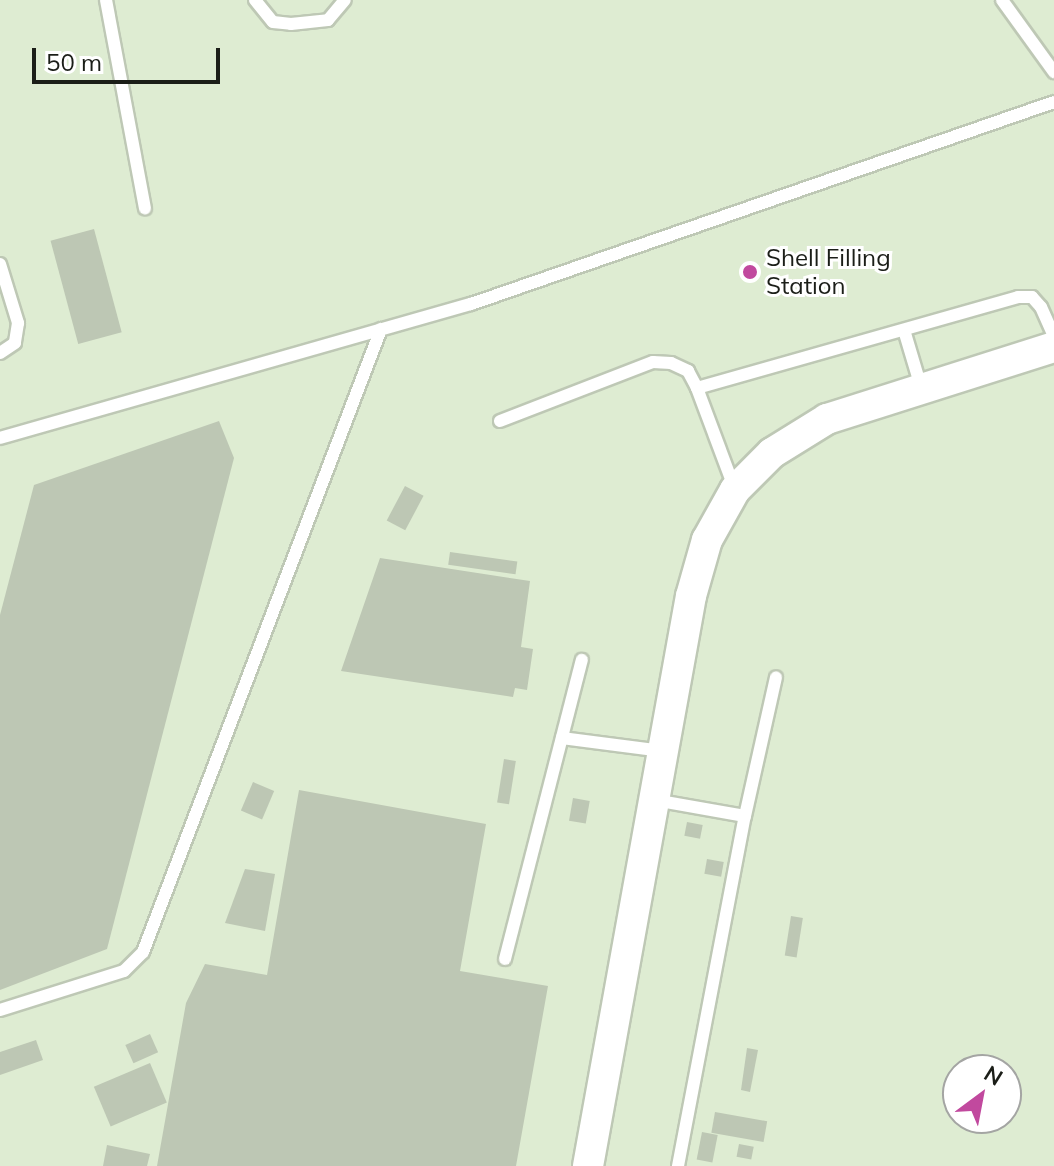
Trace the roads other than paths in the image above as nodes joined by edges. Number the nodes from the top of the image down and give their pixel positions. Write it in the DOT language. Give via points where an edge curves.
graph roads {
  1 [pos="106,0"];
  2 [pos="255,0"];
  3 [pos="345,0"];
  4 [pos="1002,0"];
  5 [pos="1054,72"];
  6 [pos="1054,102"];
  7 [pos="145,208"];
  8 [pos="0,264"];
  9 [pos="381,329"];
  10 [pos="904,330"];
  11 [pos="1054,336"];
  12 [pos="1054,347"];
  13 [pos="0,353"];
  14 [pos="921,387"];
  15 [pos="697,388"];
  16 [pos="500,421"];
  17 [pos="0,438"];
  18 [pos="735,490"];
  19 [pos="582,660"];
  20 [pos="776,677"];
  21 [pos="562,738"];
  22 [pos="663,751"];
  23 [pos="654,800"];
  24 [pos="745,816"];
  25 [pos="505,959"];
  26 [pos="0,1010"];
  27 [pos="588,1166"];
  28 [pos="678,1166"];
  1 -- 7 [label="lane"];
  2 -- 3 [label="lane" via="273,22 291,24 328,20"];
  4 -- 5 [label="lane"];
  6 -- 9 [label="lane" via="471,304"];
  8 -- 13 [label="lane" via="18,323 15,343"];
  9 -- 17 [label="lane"];
  9 -- 26 [label="lane" via="143,952 124,971"];
  10 -- 11 [label="lane" via="1032,297"];
  10 -- 14 [label="lane"];
  10 -- 15 [label="lane"];
  12 -- 14 [label="street"];
  14 -- 18 [label="street" via="827,419 772,453"];
  15 -- 16 [label="lane" via="688,371 653,362"];
  15 -- 18 [label="lane"];
  18 -- 22 [label="street" via="707,540 691,596"];
  19 -- 21 [label="lane"];
  20 -- 24 [label="lane"];
  21 -- 22 [label="lane"];
  21 -- 25 [label="lane"];
  22 -- 23 [label="street"];
  23 -- 24 [label="lane"];
  23 -- 27 [label="street"];
  24 -- 28 [label="lane"];
}
